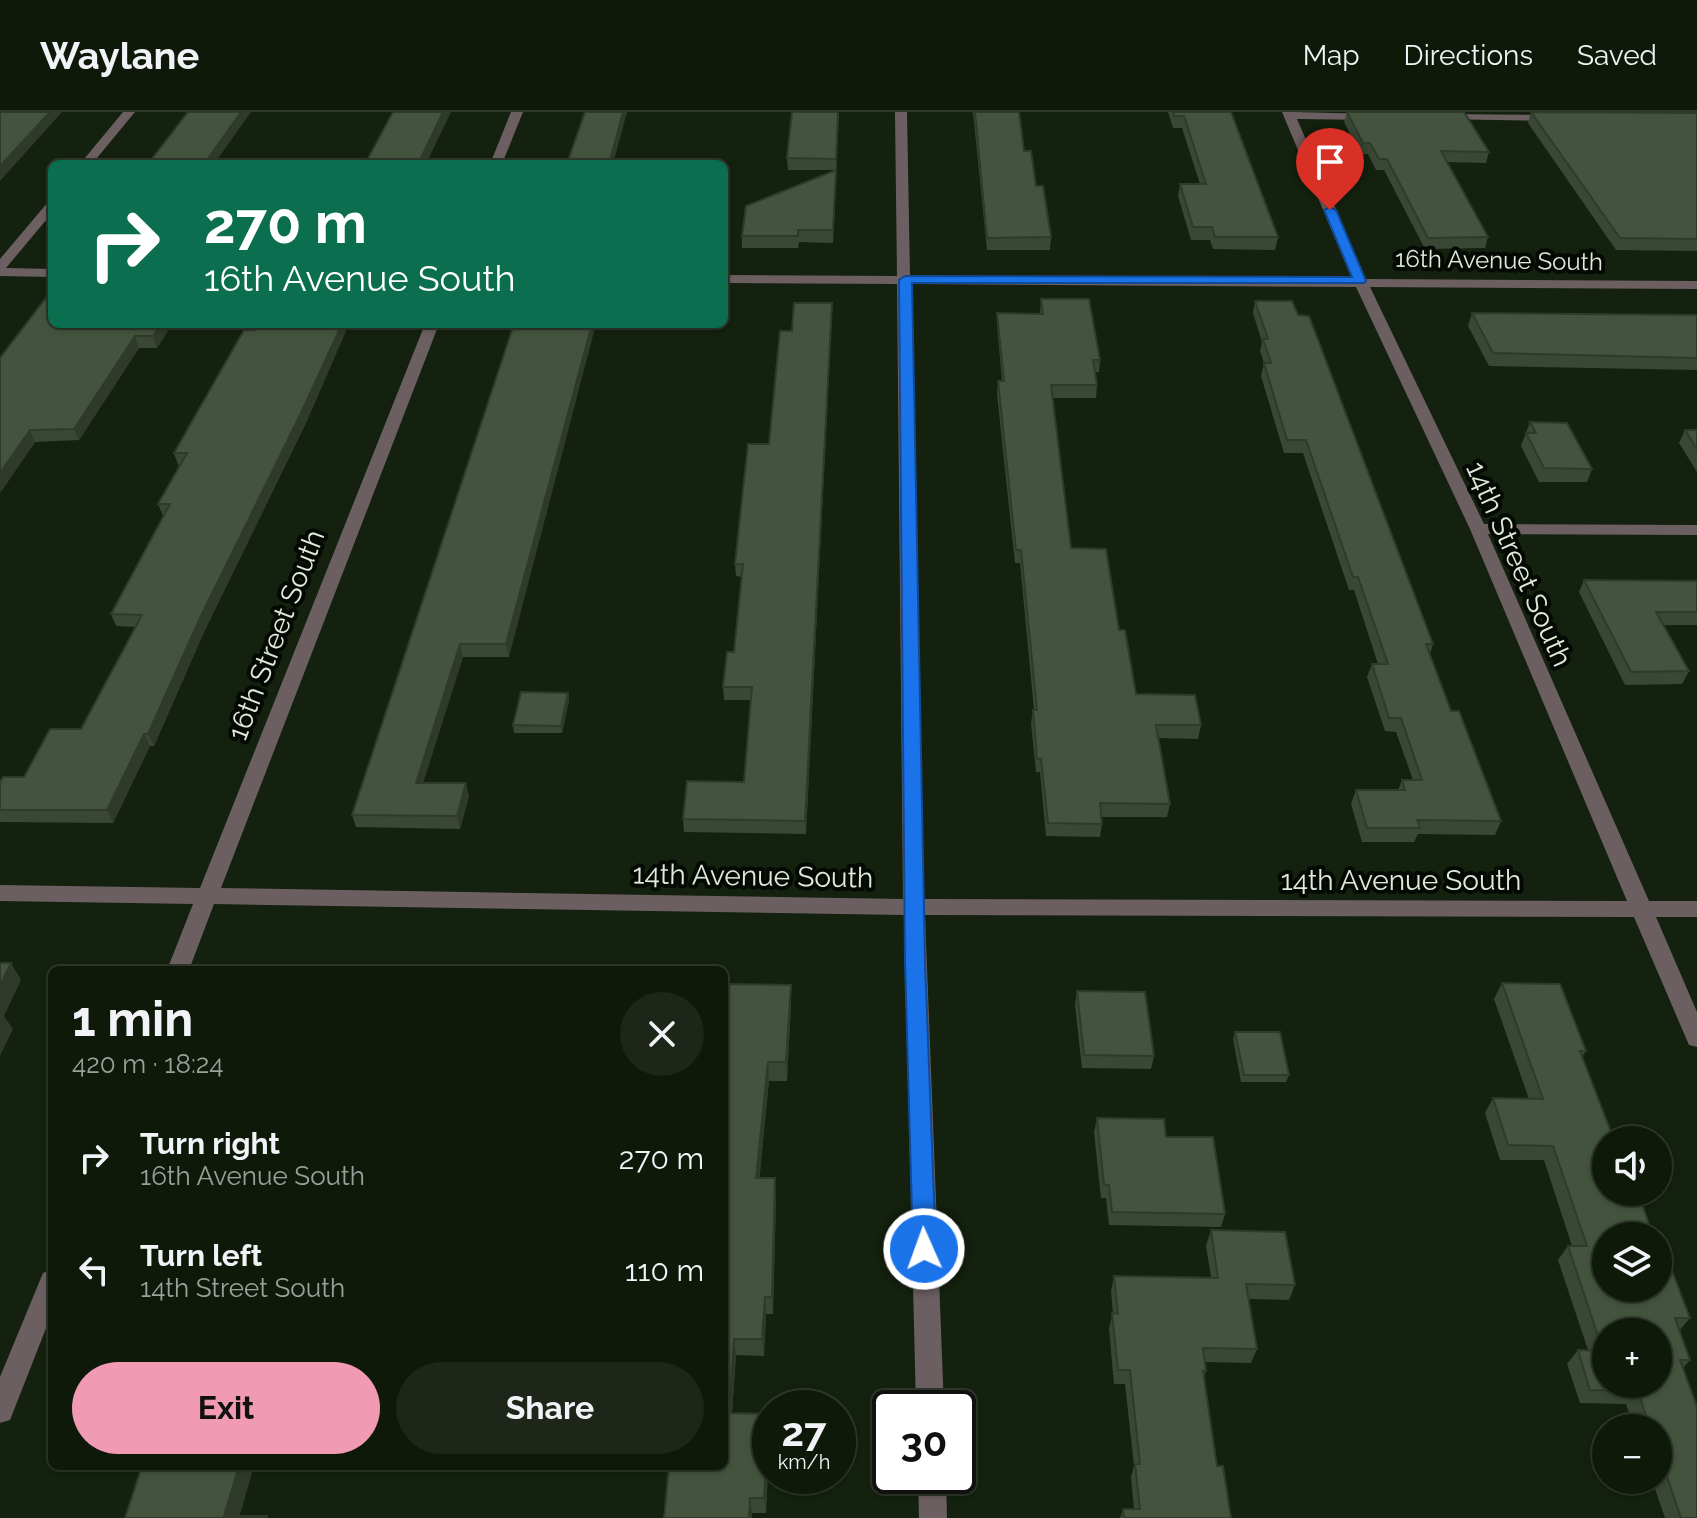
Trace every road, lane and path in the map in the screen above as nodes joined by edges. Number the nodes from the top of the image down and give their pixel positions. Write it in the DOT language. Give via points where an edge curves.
graph roads {
  1 [pos="129,112"];
  2 [pos="517,112"];
  3 [pos="901,112"];
  4 [pos="1289,114"];
  5 [pos="1382,117"];
  6 [pos="1429,117"];
  7 [pos="1571,118"];
  8 [pos="89,160"];
  9 [pos="498,160"];
  10 [pos="48,210"];
  11 [pos="0,270"];
  12 [pos="48,273"];
  13 [pos="728,279"];
  14 [pos="905,280"];
  15 [pos="1360,281"];
  16 [pos="1697,285"];
  17 [pos="430,328"];
  18 [pos="1478,529"];
  19 [pos="1697,530"];
  20 [pos="0,893"];
  21 [pos="208,894"];
  22 [pos="916,907"];
  23 [pos="1639,909"];
  24 [pos="1697,909"];
  25 [pos="180,966"];
  26 [pos="1697,1038"];
  27 [pos="48,1291"];
  28 [pos="929,1390"];
  29 [pos="0,1410"];
  30 [pos="932,1494"];
  31 [pos="933,1518"];
  1 -- 8 [label="street"];
  2 -- 9 [label="street"];
  3 -- 14 [label="street"];
  4 -- 5 [label="street"];
  4 -- 15 [label="street, 14th Street South"];
  6 -- 7 [label="street"];
  10 -- 11 [label="street"];
  11 -- 12 [label="street"];
  13 -- 14 [label="street, 16th Avenue South"];
  14 -- 15 [label="street, 16th Avenue South"];
  14 -- 22 [label="street"];
  15 -- 16 [label="street, 16th Avenue South"];
  15 -- 18 [label="street, 14th Street South"];
  17 -- 21 [label="street, 16th Street South"];
  18 -- 19 [label="street"];
  18 -- 23 [label="street, 14th Street South"];
  20 -- 21 [label="street, 14th Avenue South"];
  21 -- 22 [label="street, 14th Avenue South"];
  21 -- 25 [label="street, 16th Street South"];
  22 -- 23 [label="street, 14th Avenue South"];
  22 -- 28 [label="street"];
  23 -- 24 [label="street, 14th Avenue South"];
  23 -- 26 [label="street, 14th Street South"];
  27 -- 29 [label="street"];
  30 -- 31 [label="street"];
}
